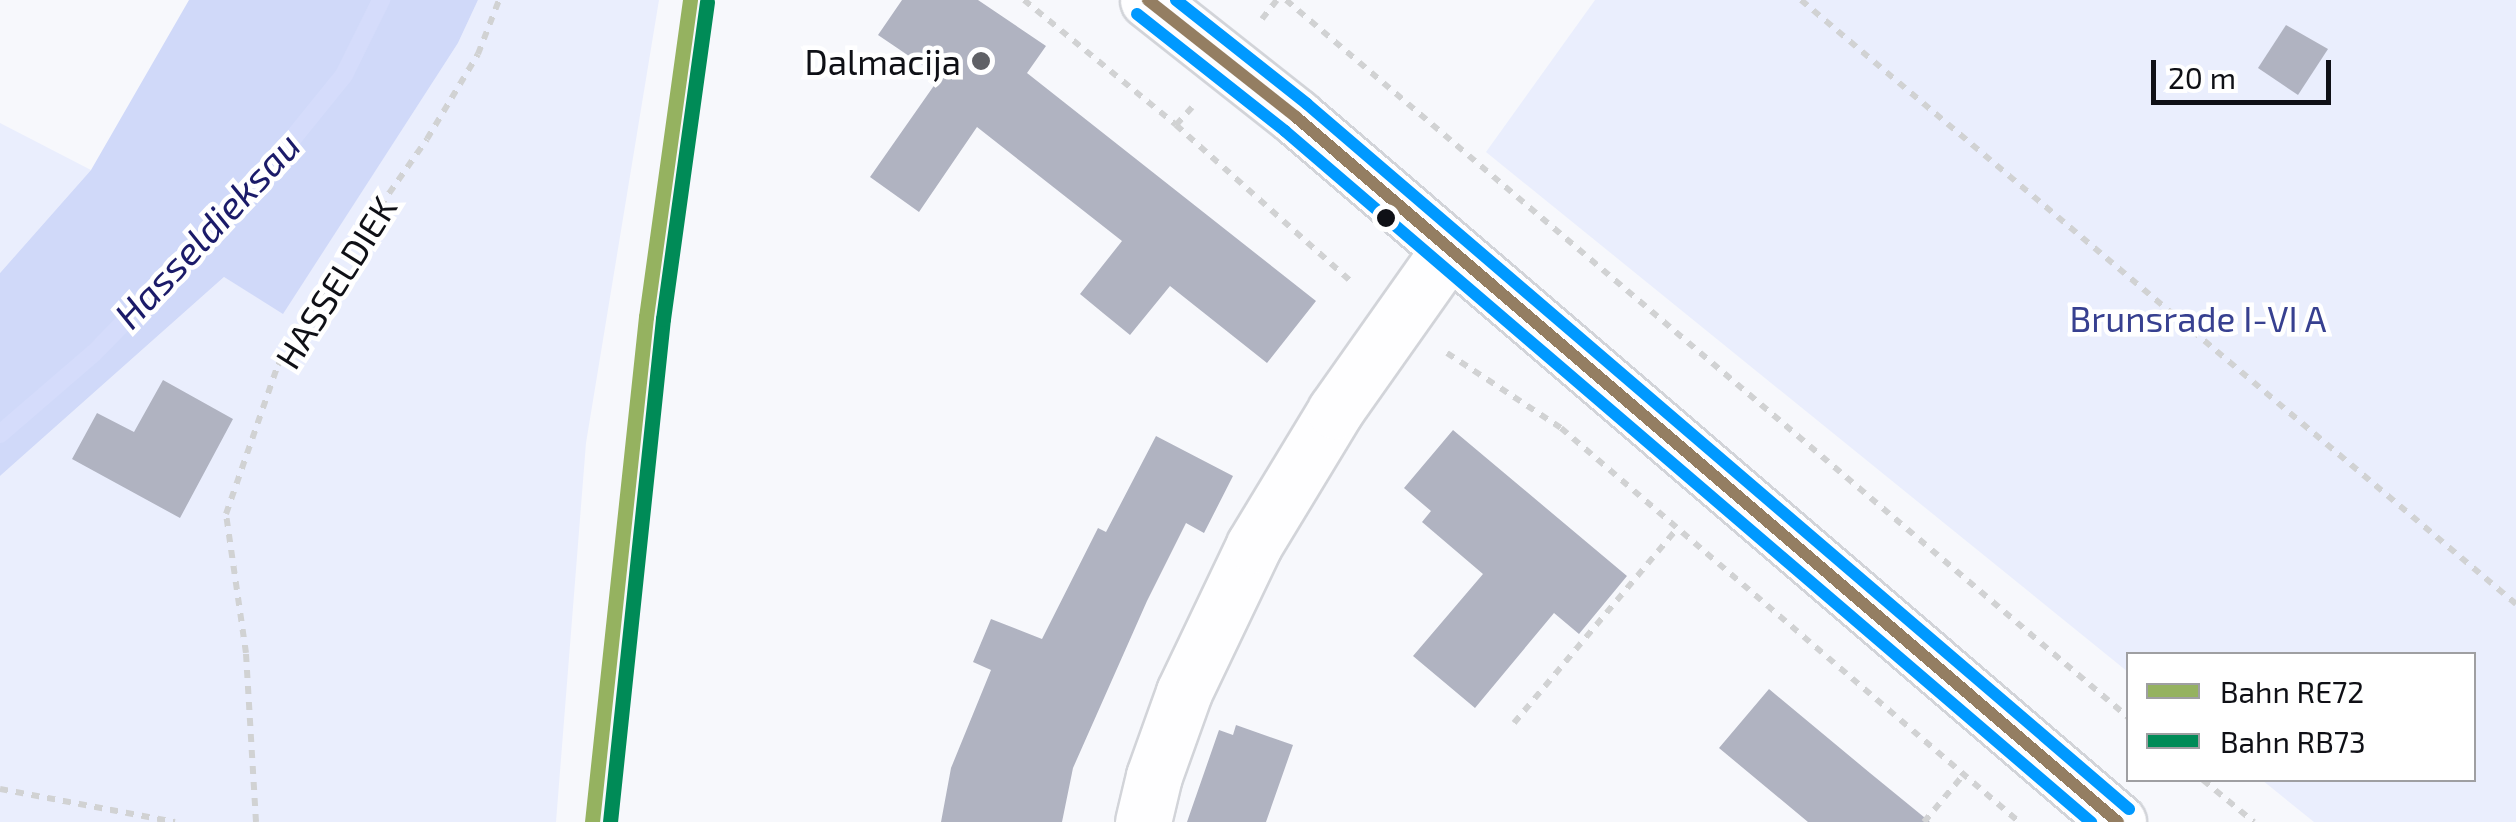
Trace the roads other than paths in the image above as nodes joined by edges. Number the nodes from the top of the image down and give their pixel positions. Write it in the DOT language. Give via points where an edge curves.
graph roads {
  1 [pos="1148,0"];
  2 [pos="1448,251"];
  3 [pos="1143,822"];
  4 [pos="2118,822"];
  1 -- 2 [label="street" via="1243,72"];
  2 -- 3 [label="street" via="1290,480 1254,544 1184,692"];
  2 -- 4 [label="street"];
}
